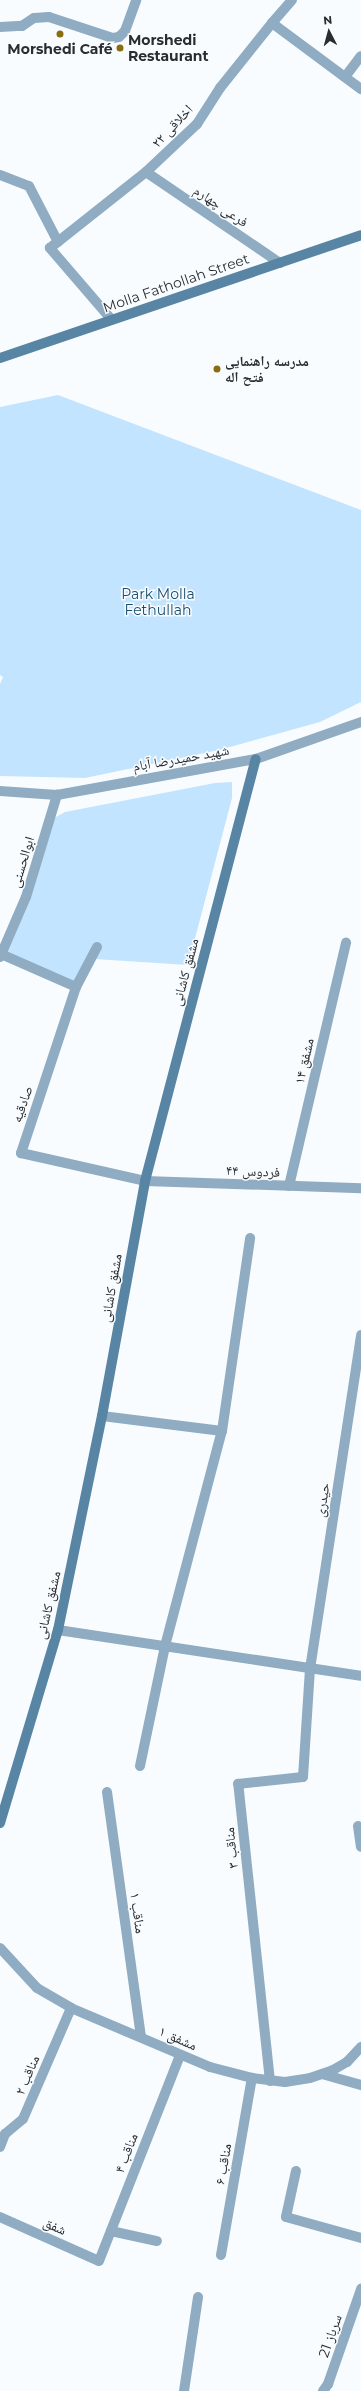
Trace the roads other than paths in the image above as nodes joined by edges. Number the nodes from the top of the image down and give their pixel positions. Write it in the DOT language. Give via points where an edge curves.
graph roads {
  1 [pos="136,0"];
  2 [pos="292,0"];
  3 [pos="272,23"];
  4 [pos="0,27"];
  5 [pos="361,56"];
  6 [pos="345,77"];
  7 [pos="361,88"];
  8 [pos="146,172"];
  9 [pos="0,175"];
  10 [pos="361,235"];
  11 [pos="54,245"];
  12 [pos="280,263"];
  13 [pos="111,319"];
  14 [pos="0,358"];
  15 [pos="361,722"];
  16 [pos="256,759"];
  17 [pos="0,792"];
  18 [pos="57,795"];
  19 [pos="346,943"];
  20 [pos="97,947"];
  21 [pos="1,956"];
  22 [pos="76,987"];
  23 [pos="144,1181"];
  24 [pos="289,1186"];
  25 [pos="361,1188"];
  26 [pos="250,1238"];
  27 [pos="361,1335"];
  28 [pos="102,1416"];
  29 [pos="222,1431"];
  30 [pos="58,1630"];
  31 [pos="165,1646"];
  32 [pos="310,1669"];
  33 [pos="361,1676"];
  34 [pos="140,1766"];
  35 [pos="108,1792"];
  36 [pos="0,1823"];
  37 [pos="358,1826"];
  38 [pos="361,1847"];
  39 [pos="0,1948"];
  40 [pos="71,2008"];
  41 [pos="141,2037"];
  42 [pos="361,2047"];
  43 [pos="180,2055"];
  44 [pos="322,2074"];
  45 [pos="252,2078"];
  46 [pos="270,2081"];
  47 [pos="361,2085"];
  48 [pos="0,2147"];
  49 [pos="296,2171"];
  50 [pos="0,2217"];
  51 [pos="111,2230"];
  52 [pos="361,2238"];
  53 [pos="157,2241"];
  54 [pos="221,2255"];
  55 [pos="99,2261"];
  56 [pos="361,2289"];
  57 [pos="198,2298"];
  58 [pos="184,2391"];
  59 [pos="323,2391"];
  1 -- 4 [label="street" via="125,31 119,37 113,38 49,17 34,18 22,26"];
  2 -- 3 [label="street, اخلاقی ۲۲"];
  3 -- 6 [label="street"];
  3 -- 8 [label="street, اخلاقی ۲۲" via="220,88 198,124"];
  5 -- 6 [label="street"];
  6 -- 7 [label="street"];
  8 -- 11 [label="street, اخلاقی ۲۲"];
  8 -- 12 [label="street, فرعی چهارم"];
  9 -- 11 [label="street" via="29,186"];
  10 -- 12 [label="street, Molla Fathollah Street"];
  11 -- 13 [label="street"];
  12 -- 13 [label="street, Molla Fathollah Street"];
  13 -- 14 [label="street, Molla Fathollah Street"];
  15 -- 16 [label="street, شهید حمیدرضا آبام"];
  16 -- 18 [label="street, شهید حمیدرضا آبام"];
  16 -- 23 [label="street, مشفق کاشانی"];
  17 -- 18 [label="street, شهید حمیدرضا آبام"];
  18 -- 21 [label="street, ابوالحسنی" via="26,897"];
  19 -- 24 [label="street, مشفق ۱۴"];
  20 -- 22 [label="street, صادقیه"];
  21 -- 22 [label="street"];
  22 -- 23 [label="street, صادقیه" via="21,1153"];
  23 -- 24 [label="street, فردوس ۴۴"];
  23 -- 28 [label="street, مشفق کاشانی"];
  24 -- 25 [label="street, فردوس ۴۴"];
  26 -- 29 [label="street"];
  27 -- 32 [label="street, حیدری"];
  28 -- 29 [label="street"];
  28 -- 30 [label="street, مشفق کاشانی"];
  29 -- 31 [label="street"];
  30 -- 31 [label="street"];
  30 -- 36 [label="street, مشفق کاشانی"];
  31 -- 32 [label="street"];
  31 -- 34 [label="street"];
  32 -- 33 [label="street"];
  32 -- 46 [label="street, مناقب ۳" via="303,1777 238,1784"];
  35 -- 41 [label="street, مناقب ۱"];
  37 -- 38 [label="street"];
  39 -- 40 [label="street, مشفق ۱" via="37,1988"];
  40 -- 41 [label="street, مشفق ۱"];
  40 -- 48 [label="street, مناقب ۲" via="23,2119 6,2134"];
  41 -- 43 [label="street, مشفق ۱"];
  42 -- 44 [label="street, مشفق ۱" via="346,2062"];
  43 -- 45 [label="street, مشفق ۱"];
  43 -- 51 [label="street, مناقب ۴"];
  44 -- 46 [label="street, مشفق ۱" via="284,2082"];
  44 -- 47 [label="street"];
  45 -- 46 [label="street, مشفق ۱"];
  45 -- 54 [label="street, مناقب ۶"];
  49 -- 52 [label="street" via="286,2217"];
  50 -- 55 [label="street, شفق"];
  51 -- 53 [label="street"];
  51 -- 55 [label="street, مناقب ۴"];
  56 -- 59 [label="street, سرباز 21" via="328,2384"];
  57 -- 58 [label="street"];
}
